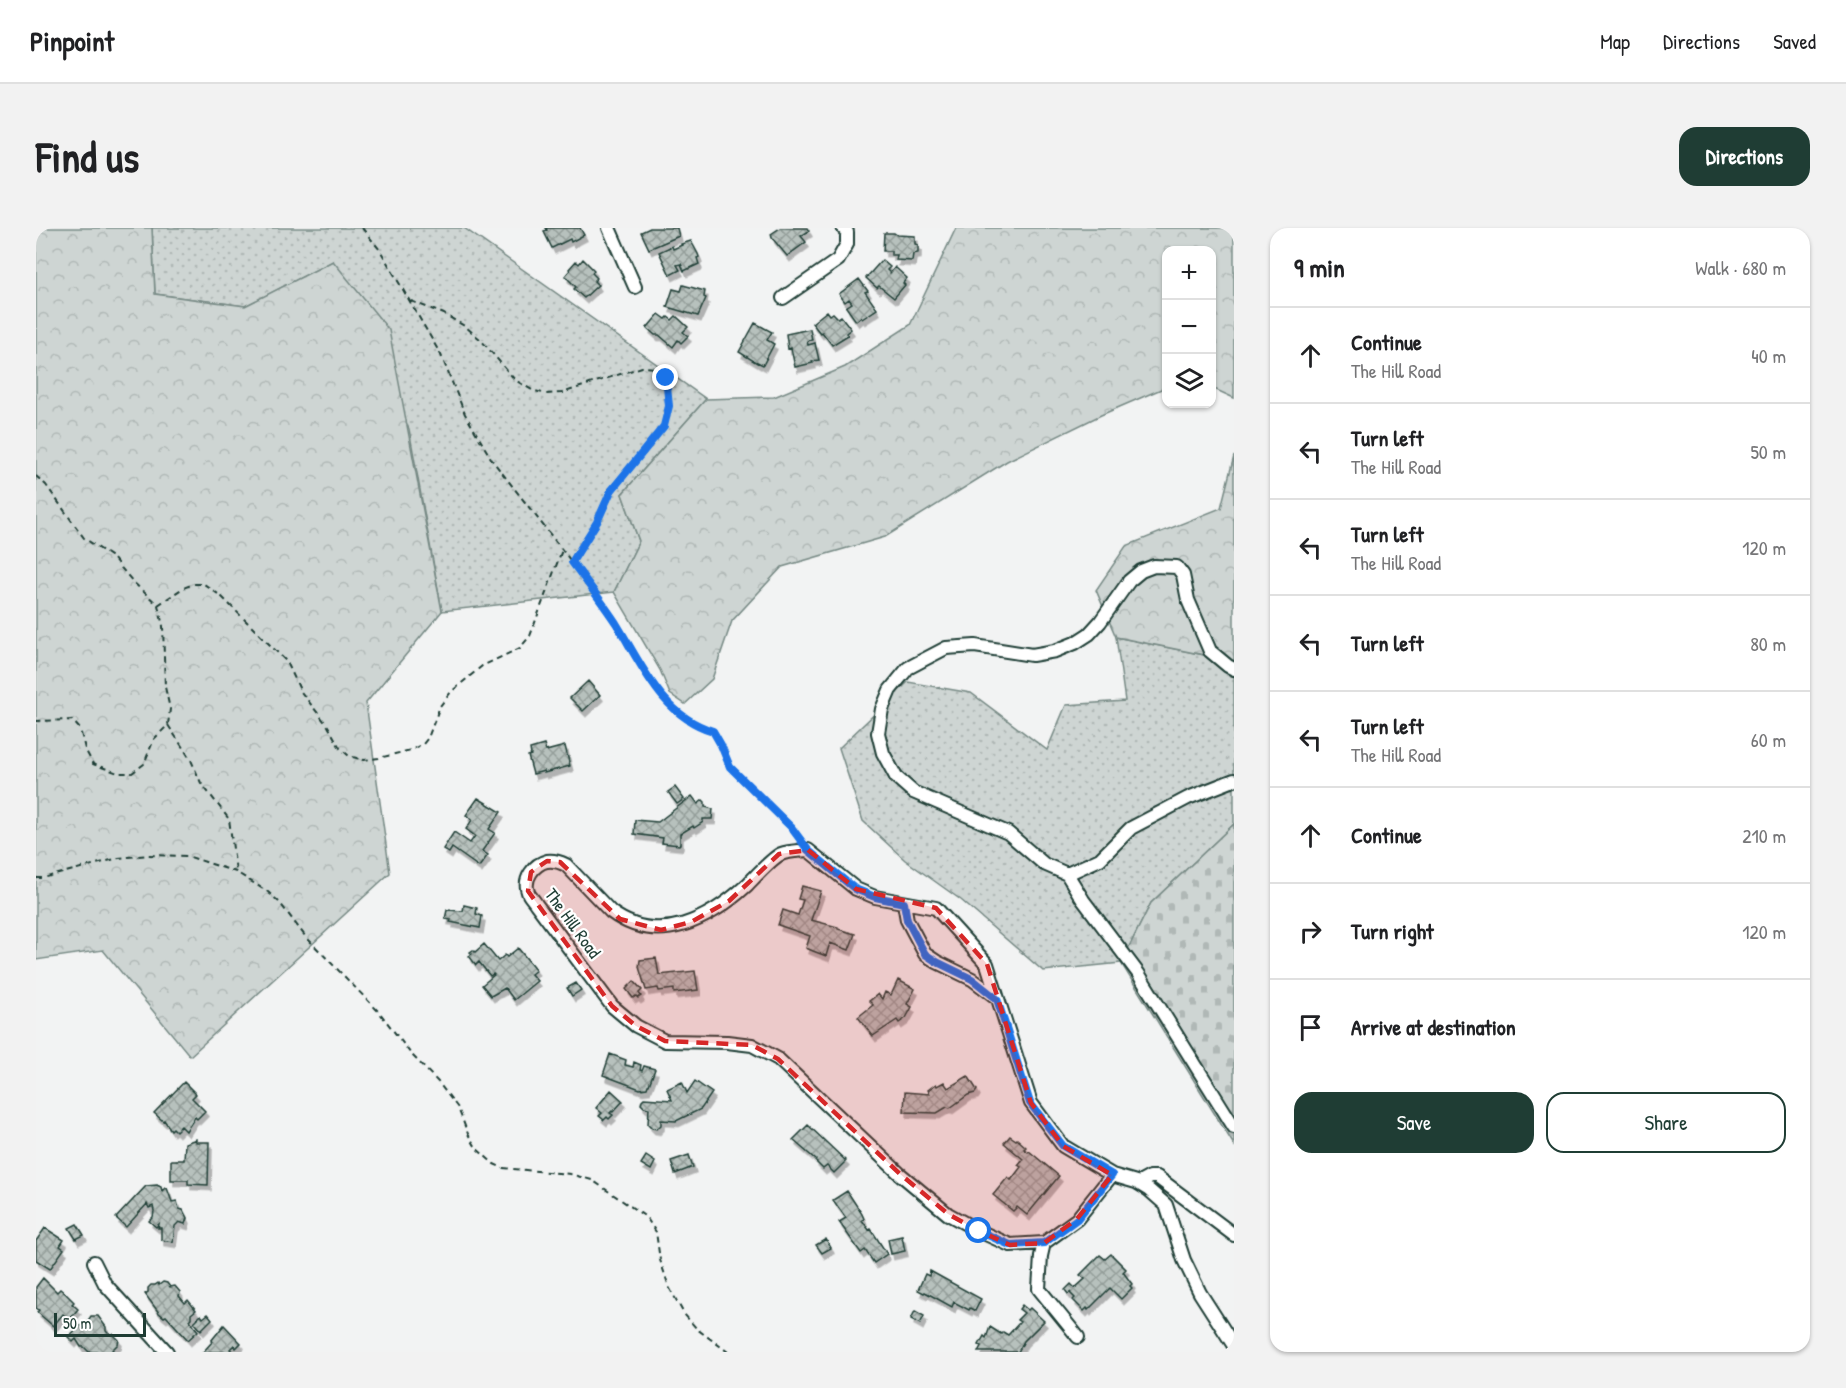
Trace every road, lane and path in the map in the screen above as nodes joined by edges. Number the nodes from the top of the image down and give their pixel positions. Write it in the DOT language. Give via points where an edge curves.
graph roads {
  1 [pos="362,228"];
  2 [pos="609,228"];
  3 [pos="843,228"];
  4 [pos="635,286"];
  5 [pos="404,291"];
  6 [pos="783,298"];
  7 [pos="36,476"];
  8 [pos="562,550"];
  9 [pos="572,562"];
  10 [pos="158,605"];
  11 [pos="1234,669"];
  12 [pos="36,721"];
  13 [pos="168,725"];
  14 [pos="1234,780"];
  15 [pos="808,850"];
  16 [pos="236,872"];
  17 [pos="1067,874"];
  18 [pos="36,878"];
  19 [pos="904,903"];
  20 [pos="997,999"];
  21 [pos="1234,1127"];
  22 [pos="1112,1175"];
  23 [pos="1139,1183"];
  24 [pos="1234,1235"];
  25 [pos="1044,1243"];
  26 [pos="94,1262"];
  27 [pos="1078,1337"];
  28 [pos="1234,1346"];
  29 [pos="166,1352"];
  30 [pos="728,1352"];
  1 -- 5 [label="path"];
  2 -- 4 [label="street"];
  3 -- 6 [label="street" via="847,244 838,260"];
  5 -- 8 [label="path" via="492,460"];
  5 -- 9 [label="path" via="412,303 466,327 515,380 532,390 562,393 642,367 656,368 666,378 669,406 664,426 611,491"];
  7 -- 10 [label="path" via="84,538 113,558"];
  8 -- 9 [label="path"];
  8 -- 10 [label="path" via="525,642 482,666 451,692 440,706 423,744 379,758 364,760 349,756 340,748 301,692 287,662 204,584 183,588"];
  9 -- 15 [label="path" via="616,623 653,686 700,727 713,731 730,767 791,827"];
  10 -- 13 [label="path" via="170,709"];
  11 -- 17 [label="street" via="1210,651 1177,567 1154,566 1129,581 1100,622 1075,643 1032,655 975,646 946,648 908,668 890,690 878,733 896,777 914,792 1008,833 1044,864"];
  12 -- 13 [label="path" via="72,720 80,729 93,764 118,773 132,773 144,764 154,739"];
  13 -- 16 [label="path" via="201,783 229,819"];
  14 -- 17 [label="street" via="1188,798 1131,828 1100,859"];
  15 -- 19 [label="street" via="855,889"];
  15 -- 25 [label="street, The Hill Road" via="779,854 729,901 691,922 671,928 650,929 620,919 560,862 547,861 535,867 528,878 528,891 612,1006 636,1026 664,1041 752,1045 778,1059 948,1214 1010,1245"];
  16 -- 18 [label="path" via="187,856 148,855"];
  16 -- 30 [label="path" via="280,903 305,936 380,1013 458,1108 472,1142 494,1164 592,1180 646,1217 656,1232 669,1287 684,1314"];
  17 -- 21 [label="street" via="1138,973"];
  19 -- 20 [label="street" via="907,920 925,954 972,979"];
  19 -- 20 [label="street" via="936,908 987,964"];
  20 -- 22 [label="street" via="1030,1103 1063,1146"];
  22 -- 23 [label="street"];
  22 -- 25 [label="street" via="1077,1219"];
  23 -- 24 [label="street" via="1157,1177"];
  23 -- 28 [label="street" via="1166,1205 1184,1260"];
  25 -- 27 [label="street" via="1039,1289"];
  26 -- 29 [label="street" via="105,1284"];
}
